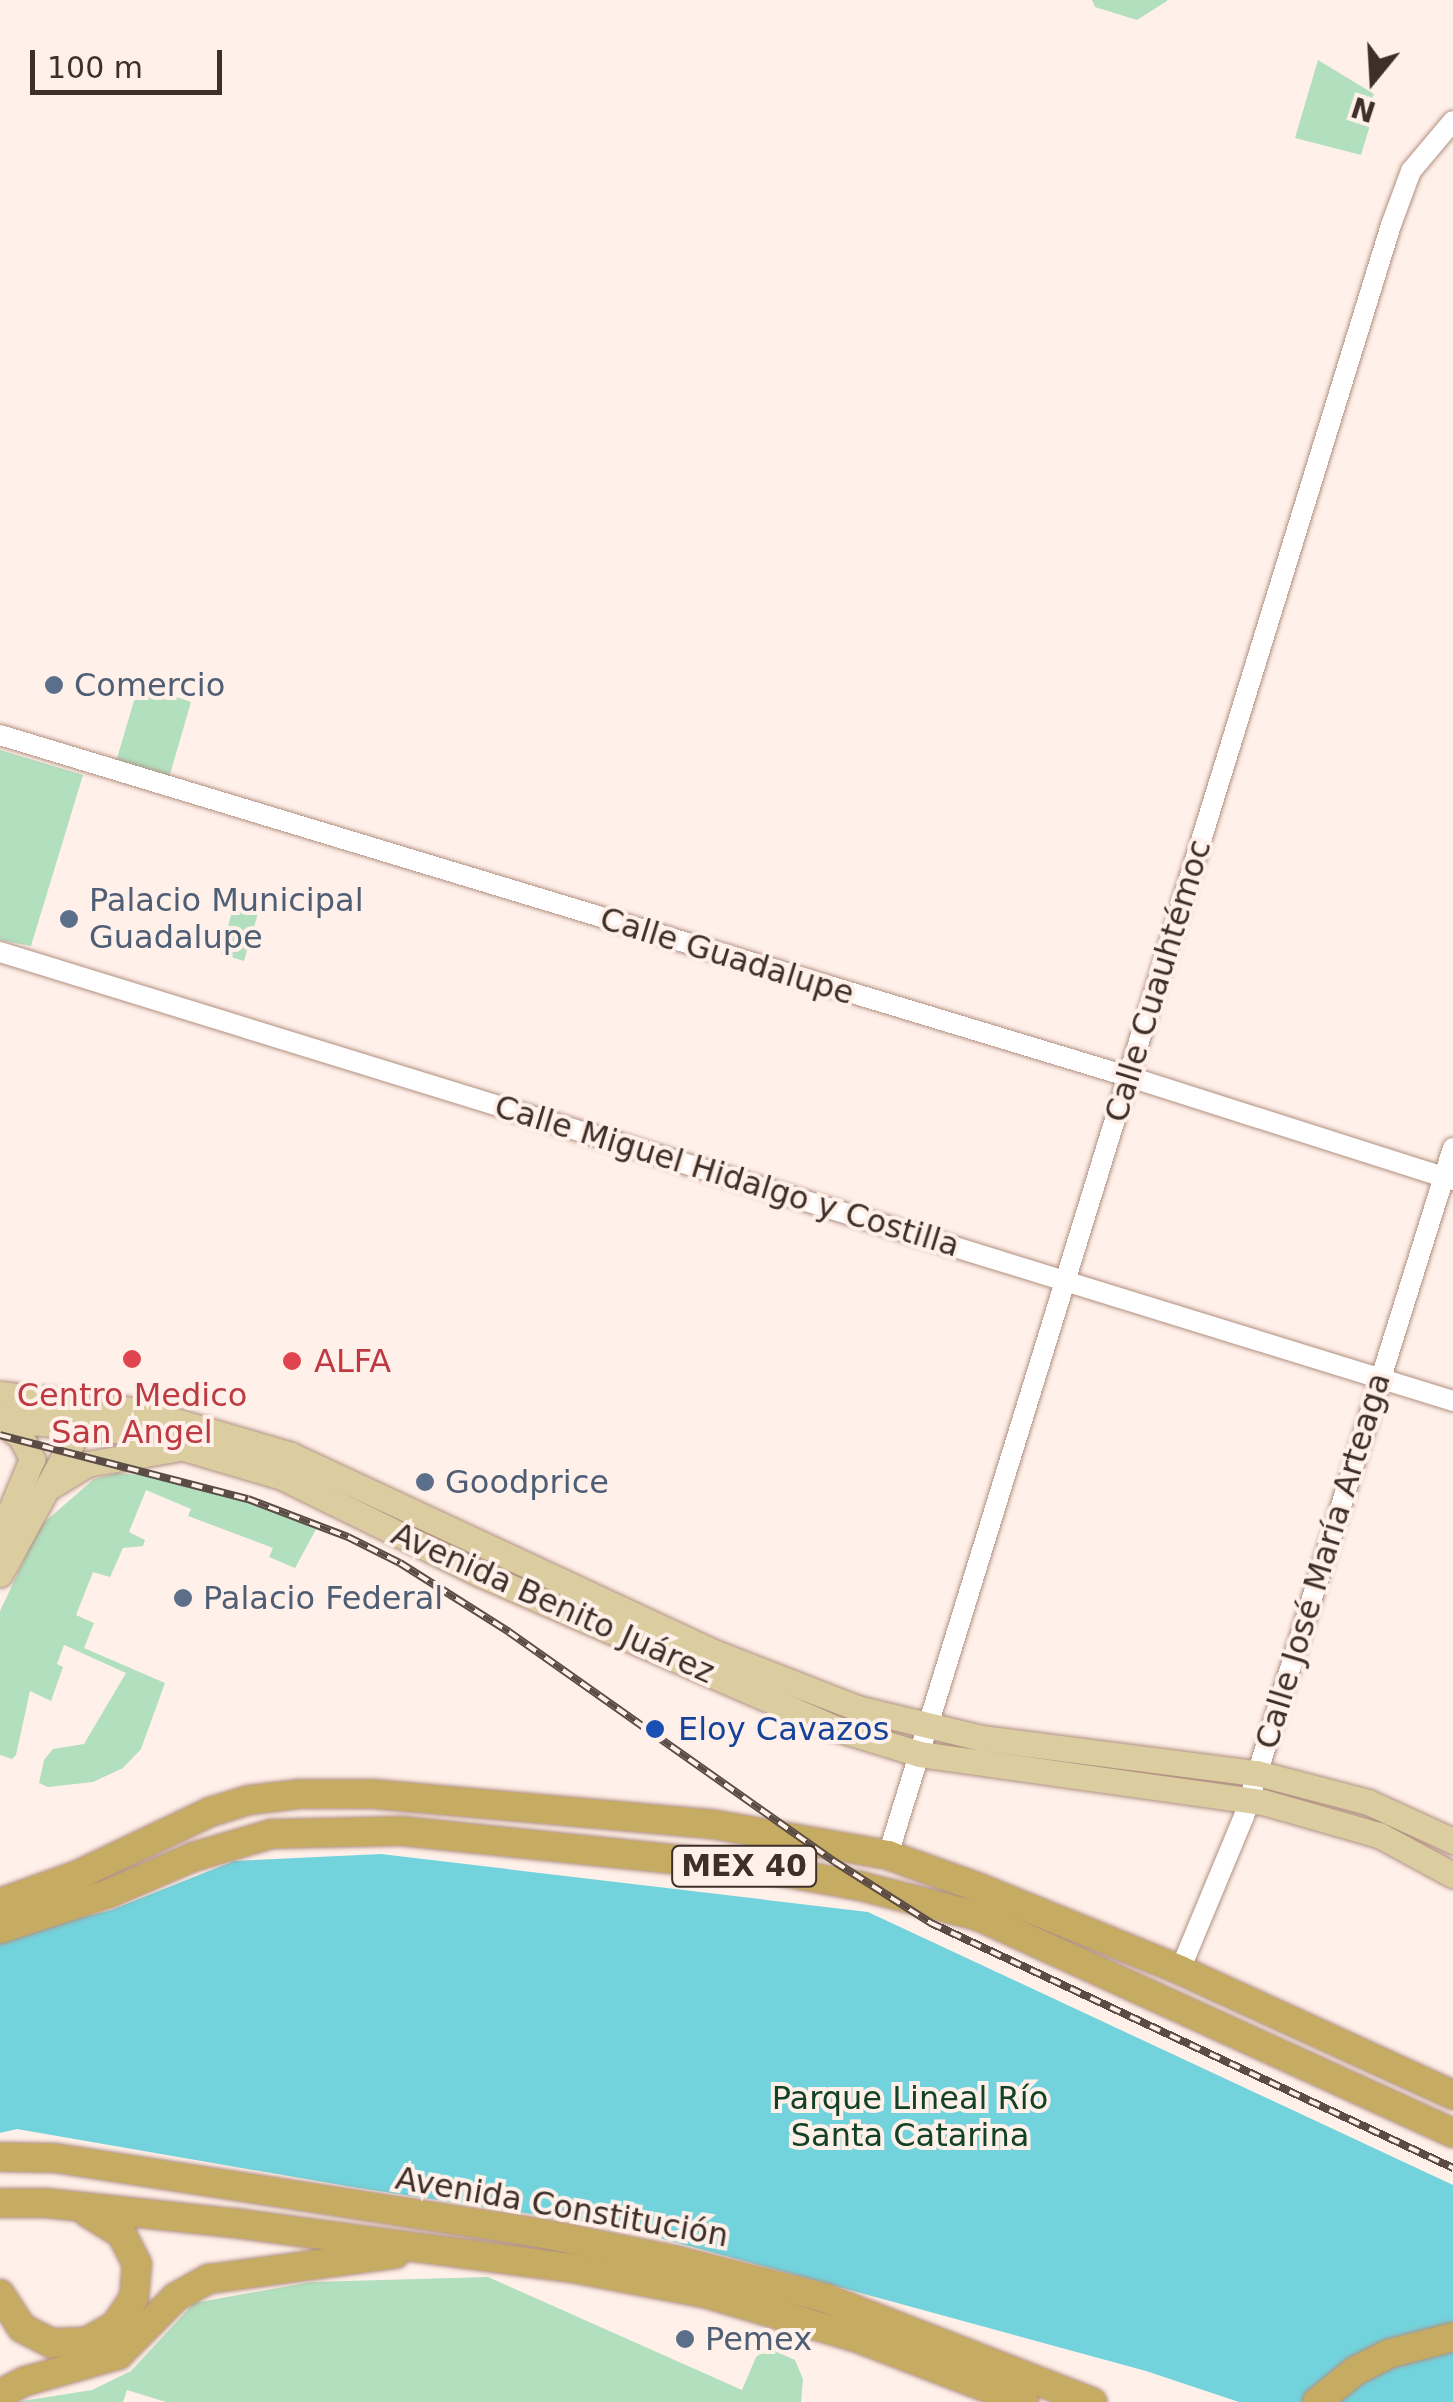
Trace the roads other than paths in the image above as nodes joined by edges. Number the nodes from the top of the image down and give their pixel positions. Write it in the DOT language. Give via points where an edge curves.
graph roads {
  1 [pos="1453,121"];
  2 [pos="0,735"];
  3 [pos="0,952"];
  4 [pos="1130,1077"];
  5 [pos="1453,1148"];
  6 [pos="1449,1178"];
  7 [pos="1066,1282"];
  8 [pos="1379,1378"];
  9 [pos="0,1394"];
  10 [pos="40,1398"];
  11 [pos="1453,1401"];
  12 [pos="76,1418"];
  13 [pos="0,1420"];
  14 [pos="188,1448"];
  15 [pos="36,1503"];
  16 [pos="0,1536"];
  17 [pos="0,1574"];
  18 [pos="928,1728"];
  19 [pos="920,1754"];
  20 [pos="1257,1774"];
  21 [pos="1249,1799"];
  22 [pos="1453,1841"];
  23 [pos="888,1855"];
  24 [pos="1453,1874"];
  25 [pos="0,1903"];
  26 [pos="978,1916"];
  27 [pos="0,1929"];
  28 [pos="1131,1948"];
  29 [pos="1180,1970"];
  30 [pos="1453,2095"];
  31 [pos="1453,2133"];
  32 [pos="0,2157"];
  33 [pos="0,2204"];
  34 [pos="63,2205"];
  35 [pos="432,2249"];
  36 [pos="0,2294"];
  37 [pos="1453,2337"];
  38 [pos="0,2394"];
  39 [pos="1024,2402"];
  40 [pos="1092,2402"];
  41 [pos="1317,2402"];
  1 -- 4 [label="street, Calle Cuauhtémoc" via="1411,171 1391,225"];
  2 -- 4 [label="street, Calle Guadalupe"];
  3 -- 7 [label="street, Calle Miguel Hidalgo y Costilla"];
  4 -- 6 [label="street, Calle Guadalupe"];
  4 -- 7 [label="street, Calle Cuauhtémoc"];
  5 -- 6 [label="street, Calle José María Arteaga"];
  6 -- 8 [label="street, Calle José María Arteaga"];
  7 -- 8 [label="street, Calle Miguel Hidalgo y Costilla"];
  7 -- 18 [label="street, Calle Cuauhtémoc"];
  8 -- 11 [label="street, Calle Miguel Hidalgo y Costilla"];
  8 -- 20 [label="street, Calle José María Arteaga"];
  9 -- 10 [label="main road, Avenida Benito Juárez"];
  10 -- 12 [label="main road"];
  10 -- 12 [label="main road, Avenida Benito Juárez"];
  12 -- 13 [label="main road, Avenida Benito Juárez"];
  12 -- 14 [label="main road, Avenida Benito Juárez"];
  12 -- 15 [label="main road"];
  12 -- 18 [label="main road, Avenida Benito Juárez" via="192,1423 292,1455 790,1685"];
  13 -- 16 [label="main road" via="21,1437 32,1459"];
  14 -- 15 [label="main road" via="87,1464 56,1481"];
  14 -- 19 [label="main road, Avenida Benito Juárez" via="282,1477 480,1574 776,1705"];
  15 -- 17 [label="main road"];
  18 -- 19 [label="street, Calle Cuauhtémoc"];
  18 -- 20 [label="main road, Avenida Benito Juárez"];
  19 -- 21 [label="main road, Avenida Benito Juárez"];
  19 -- 23 [label="street, Calle Cuauhtémoc"];
  20 -- 21 [label="street, Calle José María Arteaga"];
  20 -- 22 [label="main road, Avenida Benito Juárez" via="1368,1802"];
  21 -- 24 [label="main road, Avenida Benito Juárez" via="1379,1835"];
  21 -- 29 [label="street, Calle José María Arteaga"];
  23 -- 25 [label="highway, MEX 40" via="711,1824 336,1792 249,1800 210,1812 78,1875"];
  23 -- 28 [label="highway, MEX 40"];
  26 -- 27 [label="highway, MEX 40" via="743,1866 401,1831 320,1830 233,1844"];
  26 -- 28 [label="highway"];
  26 -- 31 [label="highway, MEX 40"];
  28 -- 29 [label="highway, MEX 40"];
  29 -- 30 [label="highway, MEX 40"];
  32 -- 40 [label="highway, Avenida Constitución" via="55,2158 678,2261 825,2298"];
  33 -- 34 [label="highway, Avenida Constitución"];
  34 -- 35 [label="highway, Avenida Constitución"];
  34 -- 36 [label="highway" via="100,2217 129,2242 138,2276 123,2318 96,2339 52,2343 22,2328"];
  35 -- 38 [label="highway" via="209,2279 176,2298 118,2355 26,2380"];
  35 -- 39 [label="highway, Avenida Constitución" via="708,2294 855,2337"];
  37 -- 41 [label="highway" via="1388,2354"];
}
